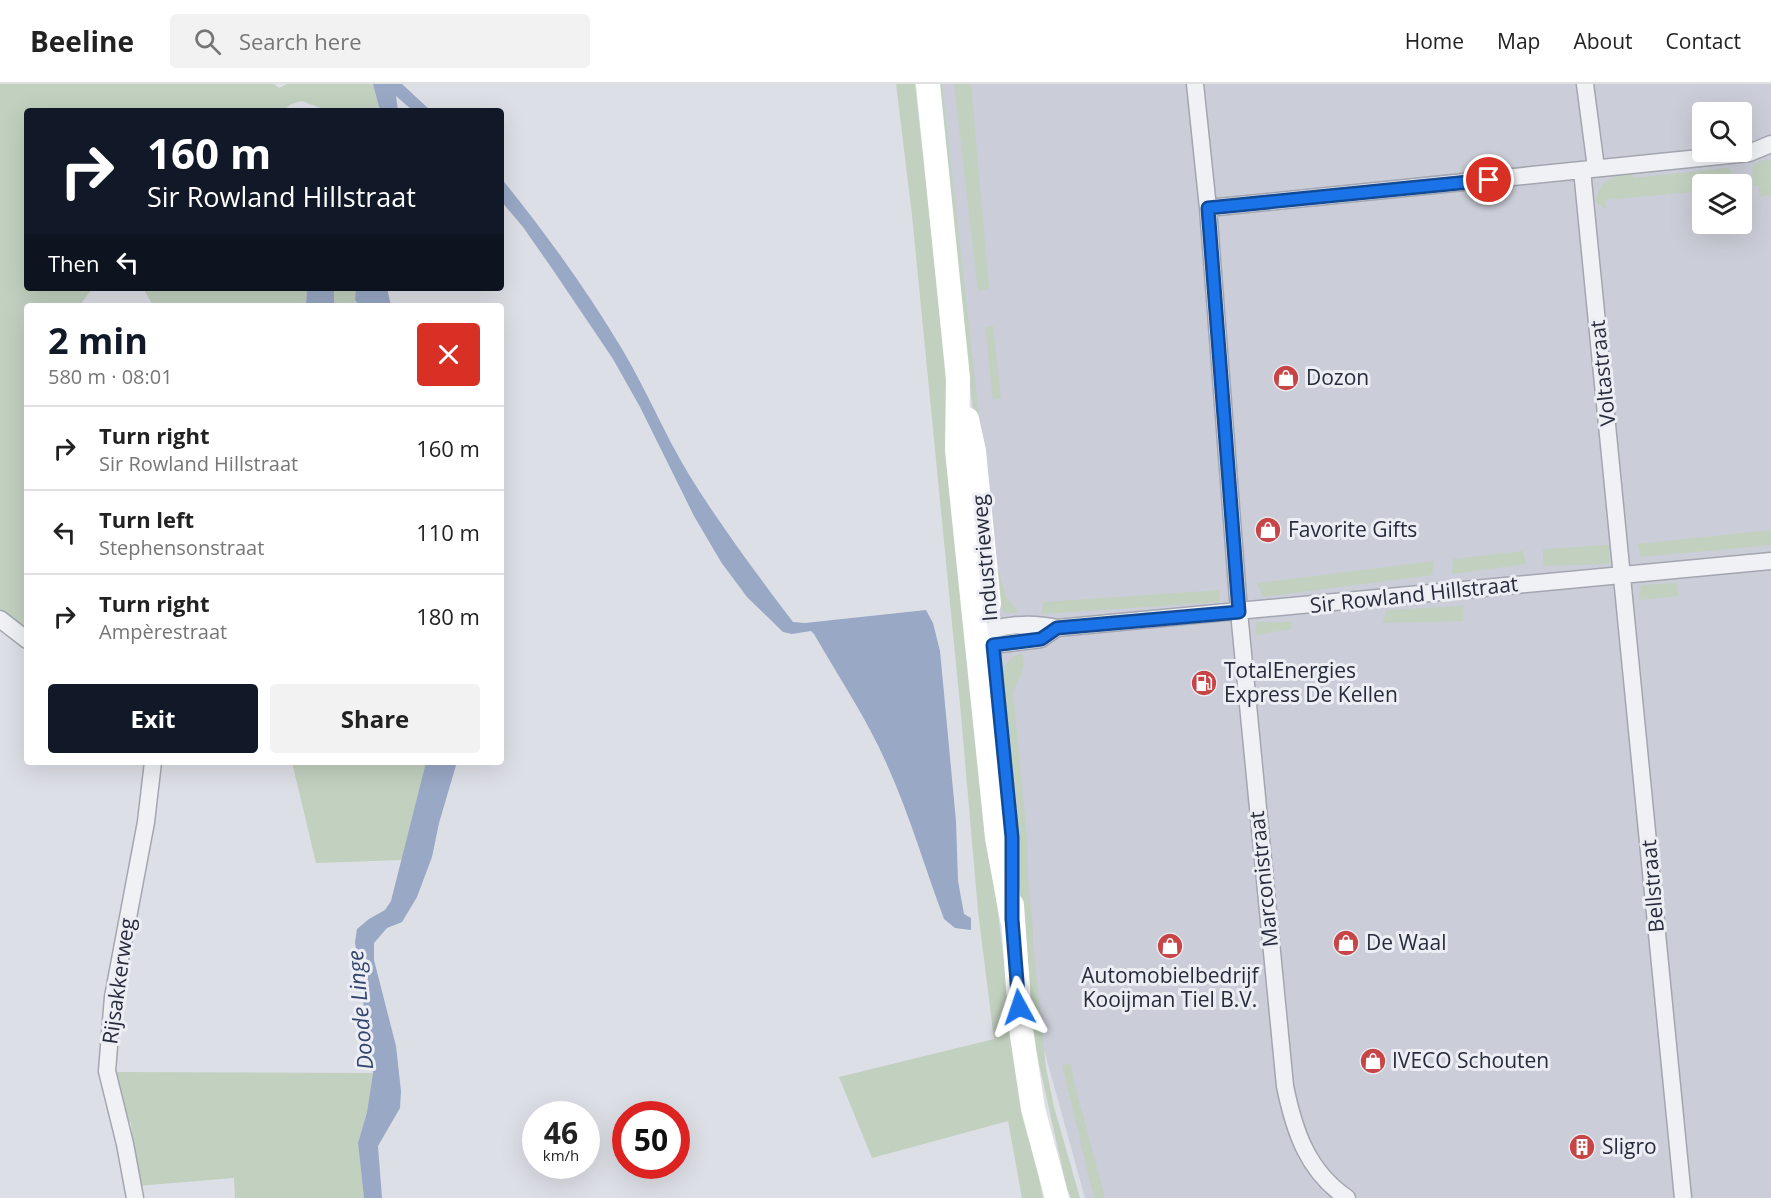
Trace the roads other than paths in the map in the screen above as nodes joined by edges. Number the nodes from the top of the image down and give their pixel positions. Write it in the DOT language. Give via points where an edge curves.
graph roads {
  1 [pos="928,84"];
  2 [pos="1195,84"];
  3 [pos="1585,84"];
  4 [pos="1771,144"];
  5 [pos="1589,169"];
  6 [pos="1208,208"];
  7 [pos="1771,561"];
  8 [pos="1623,575"];
  9 [pos="1239,612"];
  10 [pos="0,619"];
  11 [pos="987,637"];
  12 [pos="24,638"];
  13 [pos="153,765"];
  14 [pos="1056,1191"];
  15 [pos="135,1198"];
  16 [pos="1347,1198"];
  17 [pos="1683,1198"];
  1 -- 11 [label="main road, Industrieweg" via="958,378 974,452"];
  2 -- 6 [label="street, Marconistraat"];
  3 -- 5 [label="street, Voltastraat"];
  4 -- 5 [label="street" via="1749,153"];
  5 -- 6 [label="street"];
  5 -- 8 [label="street, Voltastraat"];
  6 -- 9 [label="street, Marconistraat"];
  7 -- 8 [label="street, Sir Rowland Hillstraat"];
  8 -- 9 [label="street, Sir Rowland Hillstraat"];
  8 -- 17 [label="street, Bellstraat"];
  9 -- 11 [label="street, Sir Rowland Hillstraat" via="1057,628 1041,639"];
  9 -- 16 [label="street, Marconistraat" via="1285,1086 1293,1125 1311,1161"];
  10 -- 12 [label="street"];
  11 -- 14 [label="main road, Industrieweg" via="996,838 1012,919 1021,1029 1033,1109"];
  13 -- 15 [label="street, Rijsakkerweg" via="146,822 113,997 107,1071"];
}
